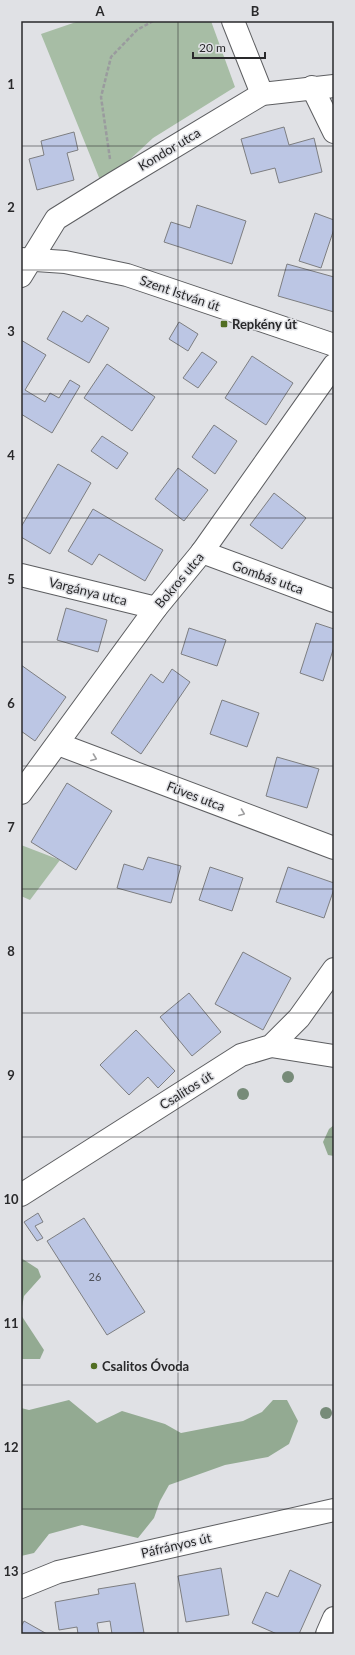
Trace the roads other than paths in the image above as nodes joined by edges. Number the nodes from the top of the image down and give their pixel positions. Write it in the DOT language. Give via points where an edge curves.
graph roads {
  1 [pos="233,21"];
  2 [pos="334,86"];
  3 [pos="312,87"];
  4 [pos="262,94"];
  5 [pos="334,132"];
  6 [pos="24,265"];
  7 [pos="334,345"];
  8 [pos="334,365"];
  9 [pos="202,552"];
  10 [pos="21,575"];
  11 [pos="334,601"];
  12 [pos="156,608"];
  13 [pos="58,744"];
  14 [pos="21,792"];
  15 [pos="334,848"];
  16 [pos="334,969"];
  17 [pos="271,1046"];
  18 [pos="334,1056"];
  19 [pos="21,1195"];
  20 [pos="334,1510"];
  21 [pos="21,1587"];
  22 [pos="334,1618"];
  23 [pos="326,1634"];
  1 -- 4 [label="street"];
  2 -- 3 [label="street, Kondor utca"];
  3 -- 4 [label="street, Kondor utca"];
  3 -- 5 [label="street"];
  4 -- 6 [label="street, Kondor utca" via="56,219"];
  6 -- 7 [label="street, Szent István út" via="65,262 127,275"];
  8 -- 9 [label="street, Bokros utca"];
  9 -- 11 [label="street, Gombás utca"];
  9 -- 12 [label="street, Bokros utca"];
  10 -- 12 [label="street, Vargánya utca"];
  12 -- 13 [label="street, Bokros utca"];
  13 -- 14 [label="street, Bokros utca"];
  13 -- 15 [label="street, Füves utca, one-way"];
  16 -- 17 [label="street, Csalitos út" via="299,1018"];
  17 -- 18 [label="street"];
  17 -- 19 [label="street, Csalitos út" via="240,1055"];
  20 -- 21 [label="street, Páfrányos út" via="58,1572"];
  22 -- 23 [label="street"];
}
